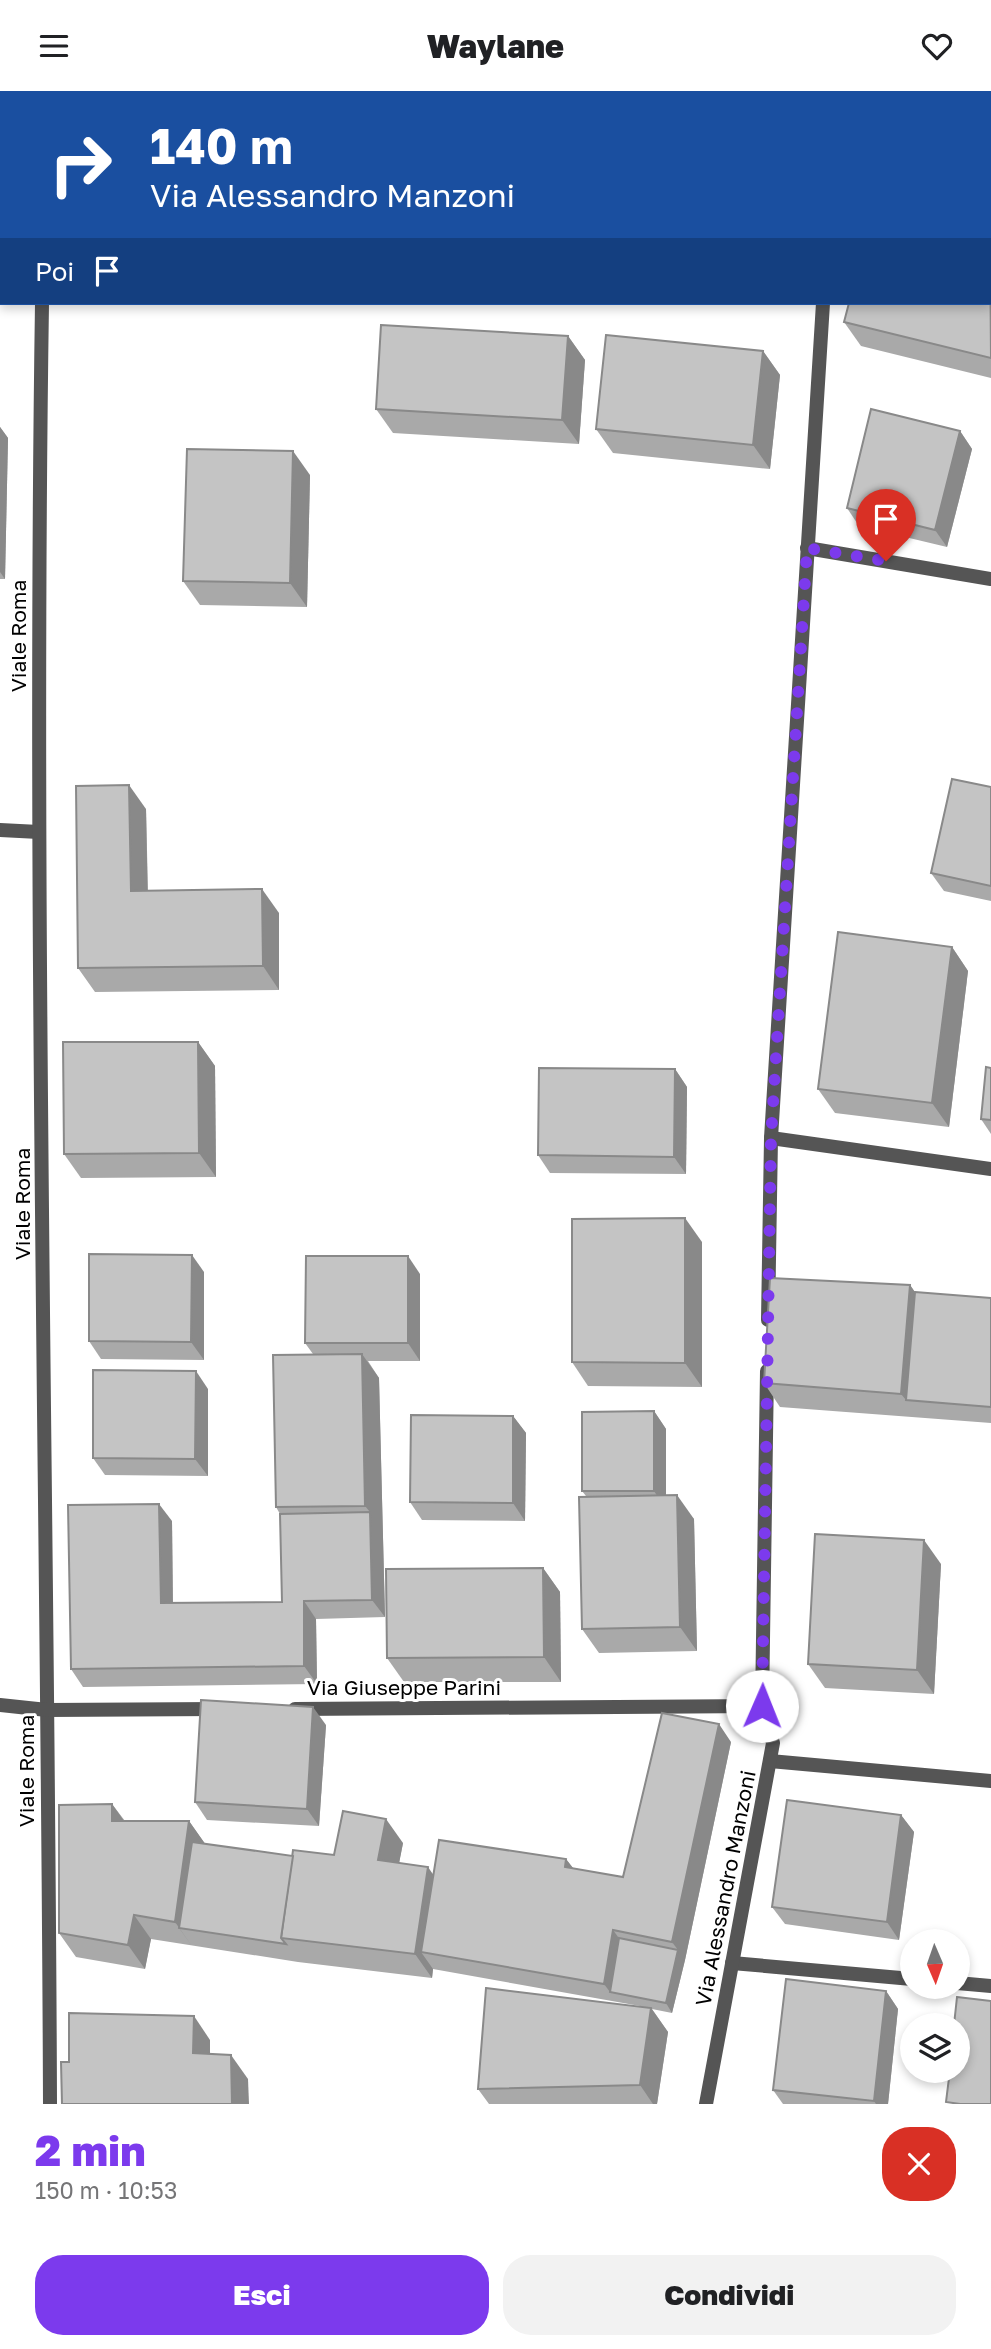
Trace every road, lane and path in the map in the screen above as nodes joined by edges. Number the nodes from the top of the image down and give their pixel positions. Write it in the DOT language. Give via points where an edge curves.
graph roads {
  1 [pos="42,305"];
  2 [pos="823,305"];
  3 [pos="807,548"];
  4 [pos="991,579"];
  5 [pos="0,829"];
  6 [pos="40,832"];
  7 [pos="771,1138"];
  8 [pos="991,1170"];
  9 [pos="768,1332"];
  10 [pos="768,1360"];
  11 [pos="0,1705"];
  12 [pos="762,1706"];
  13 [pos="240,1709"];
  14 [pos="281,1709"];
  15 [pos="47,1710"];
  16 [pos="770,1761"];
  17 [pos="991,1781"];
  18 [pos="732,1963"];
  19 [pos="900,1978"];
  20 [pos="970,1984"];
  21 [pos="991,1986"];
  22 [pos="50,2104"];
  23 [pos="706,2104"];
  1 -- 6 [label="street, Viale Roma"];
  2 -- 3 [label="street"];
  3 -- 4 [label="street"];
  3 -- 7 [label="street"];
  5 -- 6 [label="street"];
  6 -- 15 [label="street, Viale Roma"];
  7 -- 8 [label="street"];
  7 -- 9 [label="street"];
  10 -- 12 [label="street, Via Alessandro Manzoni"];
  11 -- 15 [label="street"];
  12 -- 14 [label="street, Via Giuseppe Parini"];
  12 -- 16 [label="street, Via Alessandro Manzoni" via="774,1743"];
  13 -- 15 [label="street"];
  15 -- 22 [label="street, Viale Roma"];
  16 -- 17 [label="street"];
  16 -- 18 [label="street, Via Alessandro Manzoni"];
  18 -- 19 [label="street"];
  18 -- 23 [label="street, Via Alessandro Manzoni"];
  20 -- 21 [label="street"];
}
